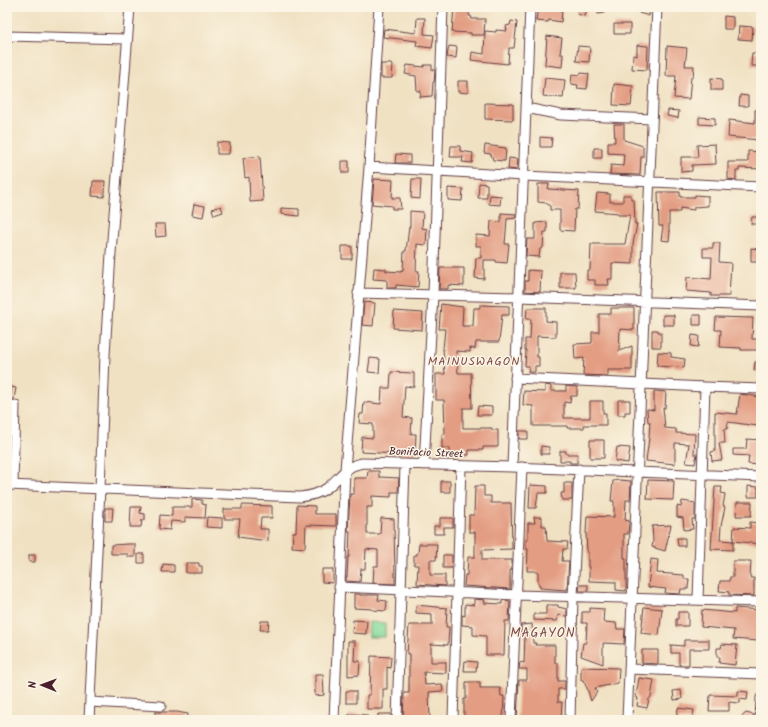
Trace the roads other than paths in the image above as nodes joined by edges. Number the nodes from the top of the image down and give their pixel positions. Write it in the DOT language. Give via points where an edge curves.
graph roads {
  1 [pos="130,7"];
  2 [pos="379,7"];
  3 [pos="443,7"];
  4 [pos="530,7"];
  5 [pos="657,7"];
  6 [pos="7,36"];
  7 [pos="127,39"];
  8 [pos="526,108"];
  9 [pos="652,119"];
  10 [pos="369,167"];
  11 [pos="437,171"];
  12 [pos="524,176"];
  13 [pos="650,181"];
  14 [pos="761,187"];
  15 [pos="358,293"];
  16 [pos="433,294"];
  17 [pos="519,297"];
  18 [pos="644,302"];
  19 [pos="761,306"];
  20 [pos="515,378"];
  21 [pos="641,384"];
  22 [pos="705,388"];
  23 [pos="761,389"];
  24 [pos="15,405"];
  25 [pos="405,464"];
  26 [pos="424,465"];
  27 [pos="461,466"];
  28 [pos="512,467"];
  29 [pos="522,467"];
  30 [pos="579,469"];
  31 [pos="344,470"];
  32 [pos="637,472"];
  33 [pos="702,474"];
  34 [pos="761,477"];
  35 [pos="10,485"];
  36 [pos="100,489"];
  37 [pos="339,587"];
  38 [pos="400,590"];
  39 [pos="458,592"];
  40 [pos="517,595"];
  41 [pos="573,597"];
  42 [pos="632,598"];
  43 [pos="698,600"];
  44 [pos="761,602"];
  45 [pos="629,669"];
  46 [pos="761,674"];
  47 [pos="761,698"];
  48 [pos="90,702"];
  49 [pos="161,706"];
  50 [pos="90,720"];
  51 [pos="334,720"];
  52 [pos="396,720"];
  53 [pos="453,720"];
  54 [pos="511,720"];
  55 [pos="570,720"];
  56 [pos="626,720"];
  57 [pos="760,720"];
  1 -- 7 [label="street"];
  2 -- 10 [label="street"];
  3 -- 11 [label="street"];
  4 -- 8 [label="street"];
  5 -- 9 [label="street"];
  6 -- 7 [label="street"];
  7 -- 36 [label="street" via="110,261"];
  8 -- 9 [label="street" via="561,115"];
  8 -- 12 [label="street"];
  9 -- 13 [label="street"];
  10 -- 11 [label="street"];
  10 -- 15 [label="street"];
  11 -- 12 [label="street"];
  11 -- 16 [label="street"];
  12 -- 13 [label="street"];
  12 -- 17 [label="street"];
  13 -- 14 [label="street"];
  13 -- 18 [label="street"];
  15 -- 16 [label="street"];
  15 -- 31 [label="street"];
  16 -- 17 [label="street"];
  16 -- 26 [label="street"];
  17 -- 18 [label="street"];
  17 -- 20 [label="street"];
  18 -- 19 [label="street"];
  18 -- 21 [label="street"];
  20 -- 21 [label="street"];
  20 -- 28 [label="street"];
  21 -- 22 [label="street"];
  21 -- 32 [label="street"];
  22 -- 23 [label="street"];
  22 -- 33 [label="street"];
  24 -- 35 [label="street"];
  25 -- 26 [label="street, Bonifacio Street"];
  25 -- 31 [label="street, Bonifacio Street" via="362,463"];
  25 -- 38 [label="street"];
  26 -- 27 [label="street, Bonifacio Street"];
  27 -- 28 [label="street, Bonifacio Street"];
  27 -- 39 [label="street"];
  28 -- 29 [label="street, Bonifacio Street"];
  29 -- 30 [label="street, Bonifacio Street"];
  29 -- 40 [label="street"];
  30 -- 32 [label="street, Bonifacio Street"];
  30 -- 41 [label="street"];
  31 -- 36 [label="street, Bonifacio Street" via="327,488 300,497"];
  31 -- 37 [label="street"];
  32 -- 33 [label="street, Bonifacio Street"];
  32 -- 42 [label="street"];
  33 -- 34 [label="street, Bonifacio Street"];
  33 -- 43 [label="street"];
  35 -- 36 [label="street, Bonifacio Street"];
  36 -- 48 [label="street"];
  37 -- 38 [label="street"];
  37 -- 51 [label="street"];
  38 -- 39 [label="street"];
  38 -- 52 [label="street"];
  39 -- 40 [label="street"];
  39 -- 53 [label="street"];
  40 -- 41 [label="street"];
  40 -- 54 [label="street"];
  41 -- 42 [label="street"];
  41 -- 55 [label="street"];
  42 -- 43 [label="street"];
  42 -- 45 [label="street"];
  43 -- 44 [label="street"];
  45 -- 46 [label="street"];
  45 -- 56 [label="street"];
  47 -- 57 [label="street"];
  48 -- 49 [label="street"];
  48 -- 50 [label="street"];
}
